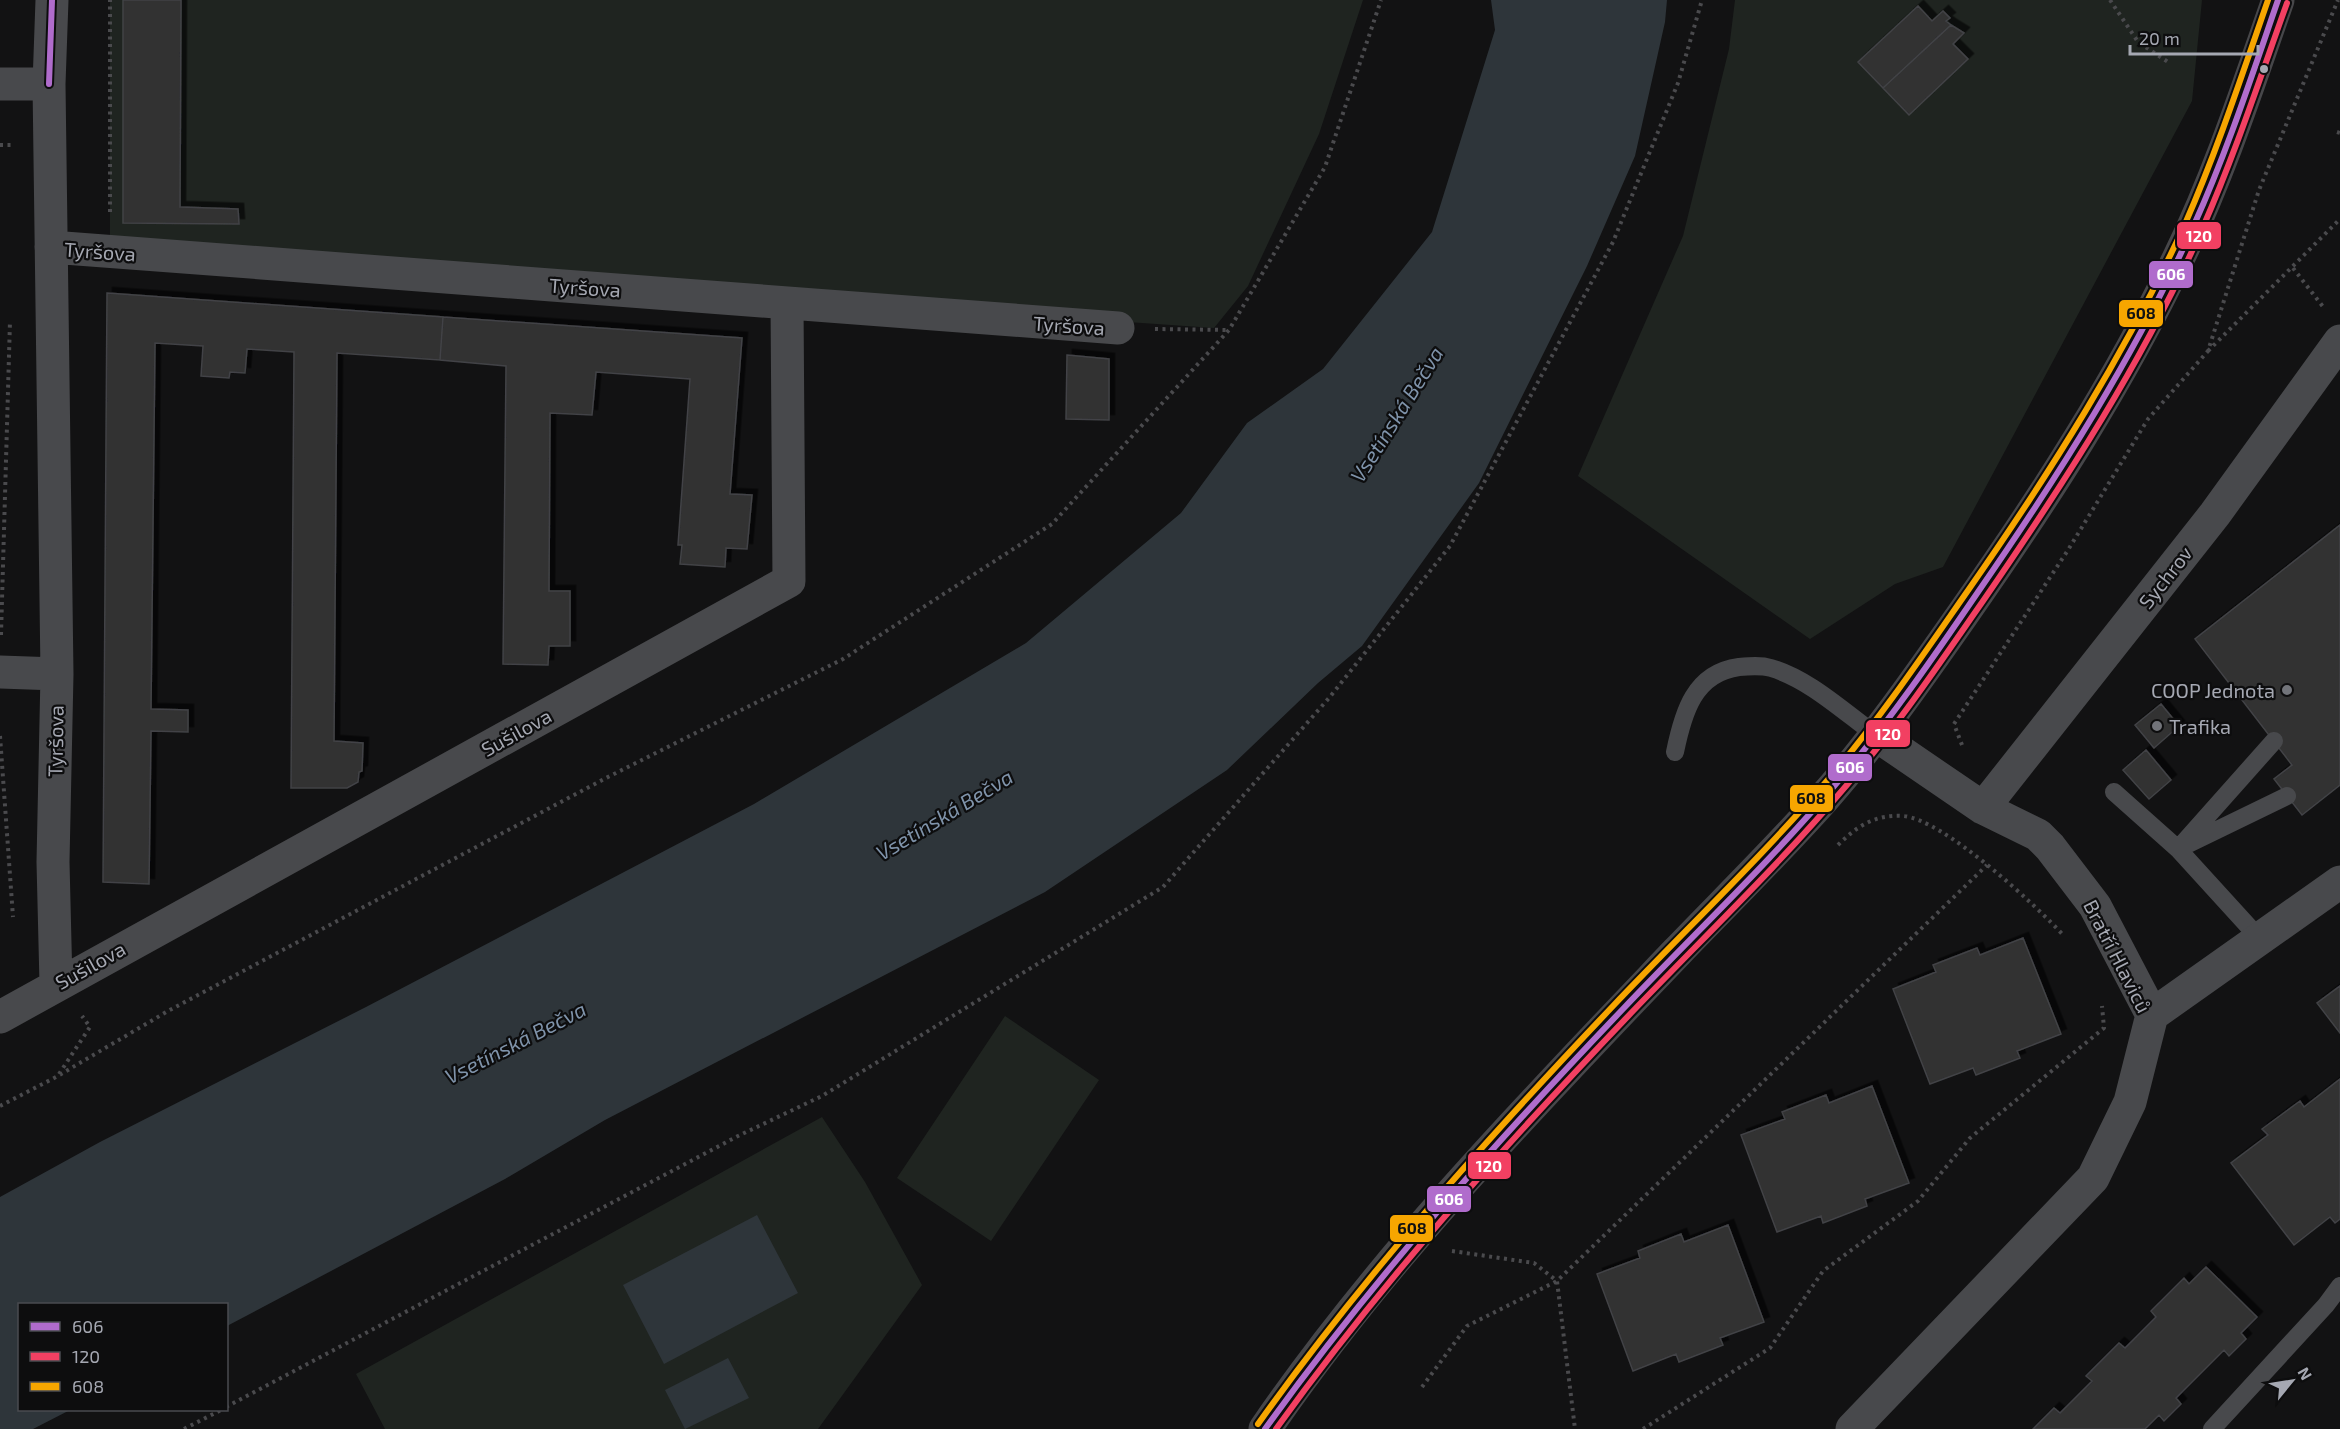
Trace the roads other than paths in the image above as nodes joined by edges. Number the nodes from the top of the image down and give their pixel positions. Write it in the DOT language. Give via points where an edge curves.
graph roads {
  1 [pos="52,0"];
  2 [pos="2278,0"];
  3 [pos="8,84"];
  4 [pos="49,84"];
  5 [pos="51,247"];
  6 [pos="787,303"];
  7 [pos="1118,328"];
  8 [pos="2340,341"];
  9 [pos="0,672"];
  10 [pos="57,674"];
  11 [pos="1876,735"];
  12 [pos="2274,741"];
  13 [pos="1675,752"];
  14 [pos="2114,792"];
  15 [pos="2287,796"];
  16 [pos="1983,808"];
  17 [pos="2178,849"];
  18 [pos="2340,882"];
  19 [pos="2260,939"];
  20 [pos="56,984"];
  21 [pos="2152,1016"];
  22 [pos="0,1017"];
  23 [pos="2340,1286"];
  24 [pos="1265,1429"];
  25 [pos="1852,1429"];
  26 [pos="2212,1429"];
  1 -- 4 [label="street, Tyršova"];
  2 -- 11 [label="street" via="2204,202 2121,369 1995,570"];
  3 -- 4 [label="street"];
  4 -- 5 [label="street, Tyršova"];
  5 -- 6 [label="street, Tyršova"];
  5 -- 10 [label="street, Tyršova"];
  6 -- 7 [label="street, Tyršova"];
  6 -- 20 [label="street, Sušilova" via="789,581"];
  8 -- 16 [label="street, Sychrov" via="2215,514"];
  9 -- 10 [label="street"];
  10 -- 20 [label="street, Tyršova" via="53,862"];
  11 -- 13 [label="lane" via="1794,678 1771,668 1752,666 1712,675 1699,687 1681,722"];
  11 -- 16 [label="street, Bratří Hlaviců"];
  11 -- 24 [label="street" via="1823,798 1467,1176 1352,1311"];
  12 -- 17 [label="lane"];
  14 -- 17 [label="lane"];
  15 -- 17 [label="lane"];
  16 -- 21 [label="street, Bratří Hlaviců" via="2038,835 2050,847 2095,906"];
  17 -- 19 [label="lane"];
  18 -- 19 [label="street"];
  19 -- 21 [label="street"];
  20 -- 22 [label="street, Sušilova"];
  21 -- 25 [label="street, Bratří Hlaviců" via="2130,1102 2092,1178"];
  23 -- 26 [label="lane"];
}
